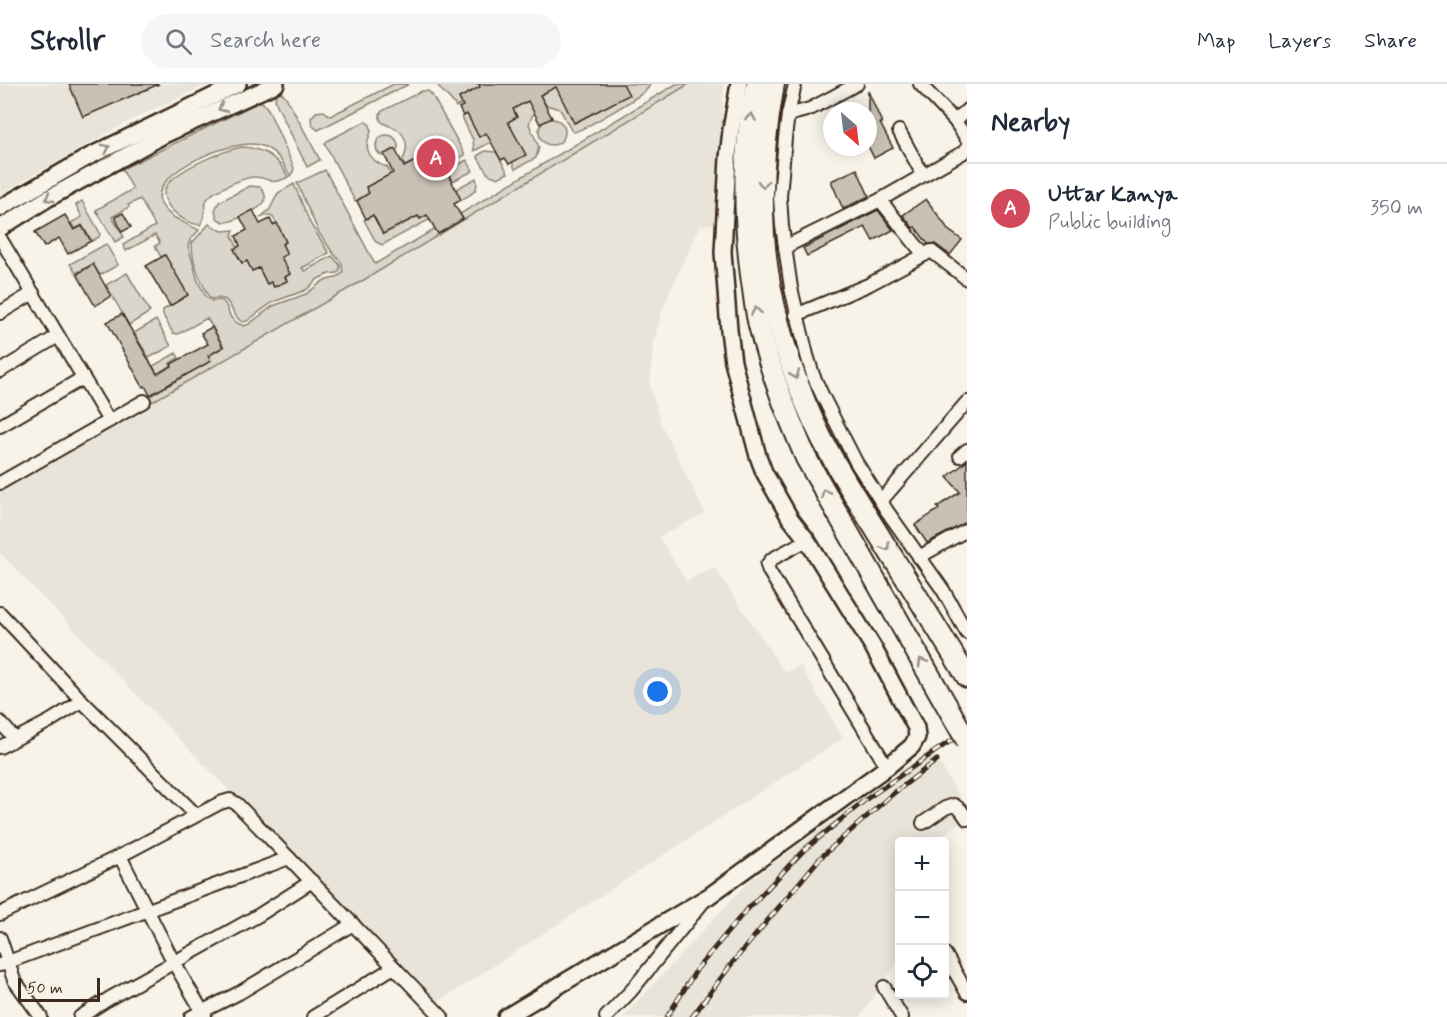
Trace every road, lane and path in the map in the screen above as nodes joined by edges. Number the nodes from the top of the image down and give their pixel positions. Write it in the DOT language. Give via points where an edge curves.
graph roads {
  1 [pos="238,84"];
  2 [pos="276,84"];
  3 [pos="739,84"];
  4 [pos="757,84"];
  5 [pos="774,84"];
  6 [pos="795,84"];
  7 [pos="857,84"];
  8 [pos="920,84"];
  9 [pos="967,110"];
  10 [pos="788,115"];
  11 [pos="955,121"];
  12 [pos="899,131"];
  13 [pos="967,139"];
  14 [pos="967,148"];
  15 [pos="923,175"];
  16 [pos="880,200"];
  17 [pos="0,208"];
  18 [pos="0,228"];
  19 [pos="2,246"];
  20 [pos="785,247"];
  21 [pos="924,255"];
  22 [pos="967,278"];
  23 [pos="33,293"];
  24 [pos="0,313"];
  25 [pos="796,315"];
  26 [pos="58,336"];
  27 [pos="0,371"];
  28 [pos="83,378"];
  29 [pos="144,401"];
  30 [pos="967,402"];
  31 [pos="109,421"];
  32 [pos="0,426"];
  33 [pos="0,483"];
  34 [pos="881,501"];
  35 [pos="967,530"];
  36 [pos="807,540"];
  37 [pos="919,557"];
  38 [pos="0,614"];
  39 [pos="963,616"];
  40 [pos="967,633"];
  41 [pos="967,677"];
  42 [pos="82,701"];
  43 [pos="0,722"];
  44 [pos="15,739"];
  45 [pos="967,741"];
  46 [pos="0,747"];
  47 [pos="887,766"];
  48 [pos="196,815"];
  49 [pos="967,819"];
  50 [pos="923,823"];
  51 [pos="120,856"];
  52 [pos="289,858"];
  53 [pos="312,881"];
  54 [pos="709,896"];
  55 [pos="148,911"];
  56 [pos="0,914"];
  57 [pos="353,924"];
  58 [pos="0,938"];
  59 [pos="949,961"];
  60 [pos="4,963"];
  61 [pos="174,963"];
  62 [pos="394,967"];
  63 [pos="884,987"];
  64 [pos="967,993"];
  65 [pos="200,1015"];
  66 [pos="41,1017"];
  67 [pos="80,1017"];
  68 [pos="313,1017"];
  69 [pos="442,1017"];
  70 [pos="506,1017"];
  71 [pos="606,1017"];
  72 [pos="902,1017"];
  17 -- 1 [label="street, one-way" via="90,156"];
  2 -- 18 [label="street, one-way" via="164,135"];
  3 -- 36 [label="street" via="729,149 723,252 731,347 764,472"];
  45 -- 4 [label="main road, one-way, bridge" via="806,458 773,373 759,329 746,236 745,170"];
  5 -- 41 [label="main road, one-way" via="766,137 764,227 770,284 785,345 812,416 851,491"];
  6 -- 10 [label="street"];
  7 -- 10 [label="street" via="810,109"];
  8 -- 11 [label="street"];
  9 -- 11 [label="street"];
  10 -- 20 [label="street" via="780,197"];
  11 -- 13 [label="street"];
  12 -- 15 [label="street"];
  14 -- 15 [label="street"];
  15 -- 16 [label="street"];
  16 -- 20 [label="street"];
  16 -- 21 [label="street"];
  19 -- 23 [label="street"];
  20 -- 25 [label="street"];
  21 -- 22 [label="street" via="931,251"];
  21 -- 25 [label="street" via="868,285"];
  23 -- 24 [label="street"];
  23 -- 26 [label="street"];
  25 -- 34 [label="street" via="820,391"];
  26 -- 27 [label="street"];
  26 -- 28 [label="street"];
  28 -- 31 [label="street"];
  28 -- 32 [label="street"];
  29 -- 31 [label="street"];
  30 -- 34 [label="street"];
  31 -- 33 [label="street"];
  34 -- 37 [label="street"];
  35 -- 37 [label="street"];
  36 -- 47 [label="street" via="873,647 916,728 912,746"];
  36 -- 47 [label="street" via="772,560 768,571"];
  37 -- 39 [label="street"];
  38 -- 42 [label="street"];
  39 -- 40 [label="street"];
  42 -- 44 [label="street"];
  42 -- 48 [label="street"];
  43 -- 44 [label="street"];
  44 -- 46 [label="street"];
  47 -- 54 [label="street"];
  48 -- 51 [label="street"];
  48 -- 52 [label="street" via="231,800"];
  49 -- 50 [label="street" via="954,805"];
  51 -- 55 [label="street"];
  51 -- 56 [label="street"];
  52 -- 53 [label="street"];
  52 -- 55 [label="street"];
  53 -- 57 [label="street"];
  53 -- 61 [label="street"];
  54 -- 70 [label="street"];
  54 -- 71 [label="street"];
  55 -- 60 [label="street"];
  55 -- 61 [label="street"];
  57 -- 62 [label="street"];
  57 -- 65 [label="street"];
  58 -- 60 [label="street"];
  59 -- 64 [label="street"];
  60 -- 66 [label="street"];
  61 -- 65 [label="street"];
  61 -- 67 [label="street"];
  62 -- 68 [label="street"];
  62 -- 69 [label="street"];
  63 -- 72 [label="street"];
}
